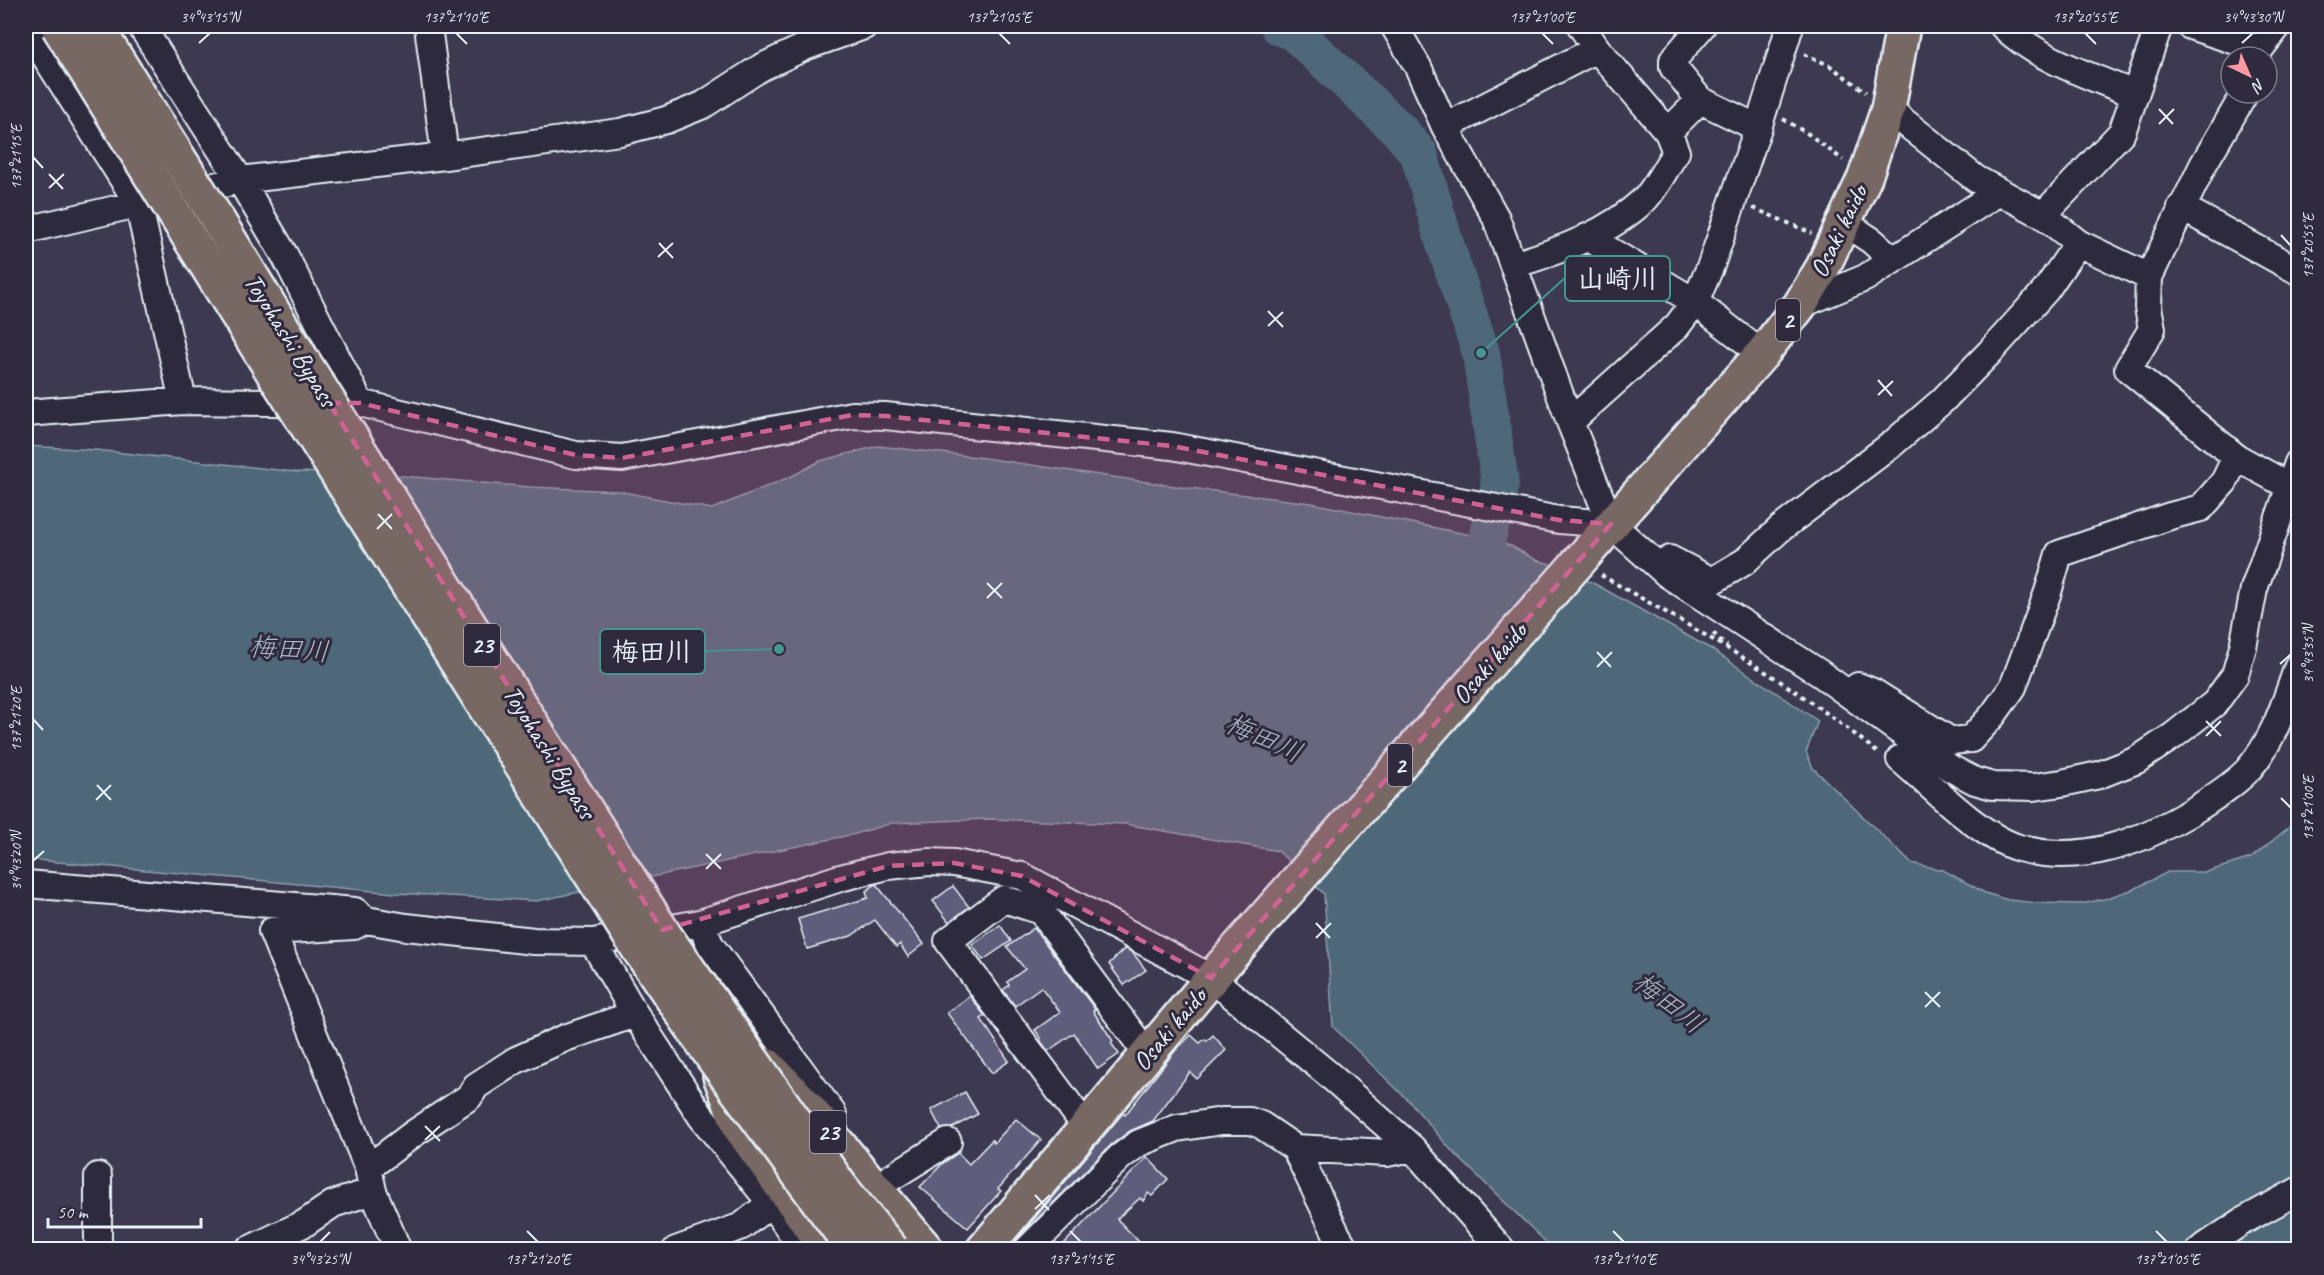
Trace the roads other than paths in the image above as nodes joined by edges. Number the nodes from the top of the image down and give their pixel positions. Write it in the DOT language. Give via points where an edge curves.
graph roads {
  1 [pos="26,26"];
  2 [pos="58,26"];
  3 [pos="96,26"];
  4 [pos="141,26"];
  5 [pos="428,26"];
  6 [pos="864,26"];
  7 [pos="1394,26"];
  8 [pos="1581,26"];
  9 [pos="1702,26"];
  10 [pos="1903,26"];
  11 [pos="2003,26"];
  12 [pos="2159,26"];
  13 [pos="2190,26"];
  14 [pos="2278,26"];
  15 [pos="1787,35"];
  16 [pos="2238,45"];
  17 [pos="2264,45"];
  18 [pos="1597,49"];
  19 [pos="2134,94"];
  20 [pos="1700,100"];
  21 [pos="2238,105"];
  22 [pos="1888,109"];
  23 [pos="1761,118"];
  24 [pos="1445,127"];
  25 [pos="1668,132"];
  26 [pos="445,156"];
  27 [pos="240,180"];
  28 [pos="1999,192"];
  29 [pos="138,203"];
  30 [pos="2181,207"];
  31 [pos="2043,215"];
  32 [pos="26,230"];
  33 [pos="1840,233"];
  34 [pos="1587,237"];
  35 [pos="2078,243"];
  36 [pos="1892,259"];
  37 [pos="1513,265"];
  38 [pos="2298,271"];
  39 [pos="2149,277"];
  40 [pos="1695,302"];
  41 [pos="1800,305"];
  42 [pos="1762,354"];
  43 [pos="183,401"];
  44 [pos="360,403"];
  45 [pos="26,413"];
  46 [pos="1570,422"];
  47 [pos="2236,457"];
  48 [pos="2294,475"];
  49 [pos="1616,529"];
  50 [pos="2298,666"];
  51 [pos="1821,674"];
  52 [pos="1900,759"];
  53 [pos="26,884"];
  54 [pos="366,920"];
  55 [pos="700,923"];
  56 [pos="593,942"];
  57 [pos="1216,973"];
  58 [pos="635,1014"];
  59 [pos="725,1020"];
  60 [pos="1147,1054"];
  61 [pos="713,1058"];
  62 [pos="1086,1126"];
  63 [pos="948,1142"];
  64 [pos="1295,1148"];
  65 [pos="1412,1148"];
  66 [pos="98,1176"];
  67 [pos="370,1180"];
  68 [pos="887,1180"];
  69 [pos="2298,1191"];
  70 [pos="771,1203"];
  71 [pos="993,1245"];
  72 [pos="98,1250"];
  73 [pos="248,1250"];
  74 [pos="398,1250"];
  75 [pos="676,1250"];
  76 [pos="804,1250"];
  77 [pos="827,1250"];
  78 [pos="854,1250"];
  79 [pos="892,1250"];
  80 [pos="927,1250"];
  81 [pos="943,1250"];
  82 [pos="1027,1250"];
  83 [pos="1346,1250"];
  84 [pos="1502,1250"];
  85 [pos="2200,1250"];
  1 -- 29 [label="street"];
  2 -- 61 [label="main road, Toyohashi Bypass / 23, bridge" via="637,947"];
  3 -- 59 [label="main road, Toyohashi Bypass / 23, bridge" via="666,937"];
  4 -- 27 [label="street"];
  5 -- 26 [label="street"];
  6 -- 26 [label="street" via="760,68 703,105 666,120 620,132"];
  7 -- 24 [label="street"];
  8 -- 18 [label="street"];
  9 -- 20 [label="street" via="1673,60 1673,67"];
  10 -- 22 [label="main road, Osaki kaido / 2"];
  11 -- 19 [label="street" via="2053,61"];
  12 -- 19 [label="street"];
  13 -- 16 [label="street"];
  14 -- 17 [label="street"];
  15 -- 23 [label="street"];
  18 -- 24 [label="street"];
  18 -- 25 [label="street"];
  19 -- 31 [label="street" via="2122,132"];
  20 -- 23 [label="street"];
  20 -- 25 [label="street"];
  21 -- 30 [label="street"];
  22 -- 28 [label="street"];
  22 -- 33 [label="main road, Osaki kaido / 2" via="1865,177"];
  23 -- 40 [label="street"];
  24 -- 37 [label="street" via="1496,218"];
  25 -- 34 [label="street" via="1676,152 1647,197 1618,222"];
  26 -- 27 [label="street"];
  27 -- 29 [label="street"];
  27 -- 44 [label="street" via="285,256"];
  28 -- 31 [label="street"];
  28 -- 36 [label="street"];
  29 -- 32 [label="street"];
  29 -- 43 [label="street"];
  30 -- 38 [label="street"];
  30 -- 39 [label="street"];
  31 -- 35 [label="street"];
  33 -- 36 [label="street" via="1872,241"];
  33 -- 41 [label="main road, Osaki kaido / 2"];
  34 -- 37 [label="street"];
  34 -- 40 [label="street"];
  35 -- 39 [label="street"];
  35 -- 49 [label="street" via="2046,290 1942,401 1744,562 1712,581"];
  36 -- 41 [label="street" via="1865,278"];
  37 -- 46 [label="street"];
  39 -- 47 [label="street" via="2152,329 2128,369"];
  40 -- 42 [label="street"];
  40 -- 46 [label="street" via="1677,326"];
  41 -- 42 [label="main road, Osaki kaido / 2"];
  42 -- 49 [label="main road, Osaki kaido / 2"];
  43 -- 44 [label="street"];
  43 -- 45 [label="street"];
  44 -- 49 [label="street" via="576,455 622,458 852,414 885,416 1172,446"];
  46 -- 49 [label="street"];
  47 -- 48 [label="street"];
  47 -- 51 [label="street" via="2224,482 2201,508 2059,554 2013,687 1971,739 1951,741 1873,692"];
  48 -- 51 [label="street" via="2254,589 2235,675 2216,703 2137,760 2062,783 1993,786 1950,768"];
  49 -- 51 [label="street" via="1667,574"];
  49 -- 57 [label="main road, Osaki kaido / 2" via="1587,567"];
  50 -- 52 [label="street" via="2276,729 2247,771 2176,821 2128,844 2085,854 2019,848 1989,835"];
  53 -- 54 [label="street" via="355,911"];
  54 -- 56 [label="street" via="534,941"];
  54 -- 67 [label="street" via="354,926 272,931"];
  55 -- 56 [label="street"];
  55 -- 57 [label="street" via="888,866 954,863 1022,876"];
  55 -- 68 [label="street" via="711,946 808,1082"];
  56 -- 58 [label="street"];
  57 -- 60 [label="main road, Osaki kaido / 2"];
  57 -- 65 [label="street"];
  58 -- 67 [label="street" via="516,1060 413,1134"];
  58 -- 70 [label="street" via="700,1116"];
  59 -- 79 [label="main road, Toyohashi Bypass / 23, bridge" via="841,1186"];
  59 -- 80 [label="main road, 23, bridge" via="804,1103"];
  60 -- 62 [label="main road, Osaki kaido / 2"];
  60 -- 62 [label="street" via="1041,911 1004,899 948,941"];
  61 -- 77 [label="main road, 23, bridge" via="740,1128"];
  61 -- 78 [label="main road, Toyohashi Bypass / 23, bridge"];
  62 -- 71 [label="main road, Osaki kaido / 2"];
  63 -- 68 [label="street"];
  64 -- 65 [label="street" via="1387,1153"];
  64 -- 82 [label="street" via="1250,1122 1222,1120 1164,1132 1120,1156"];
  64 -- 83 [label="street"];
  65 -- 84 [label="street"];
  66 -- 72 [label="street"];
  67 -- 73 [label="street" via="305,1223"];
  67 -- 74 [label="street"];
  68 -- 81 [label="street"];
  69 -- 85 [label="street"];
  70 -- 75 [label="street" via="742,1226"];
  70 -- 76 [label="street"];
}
